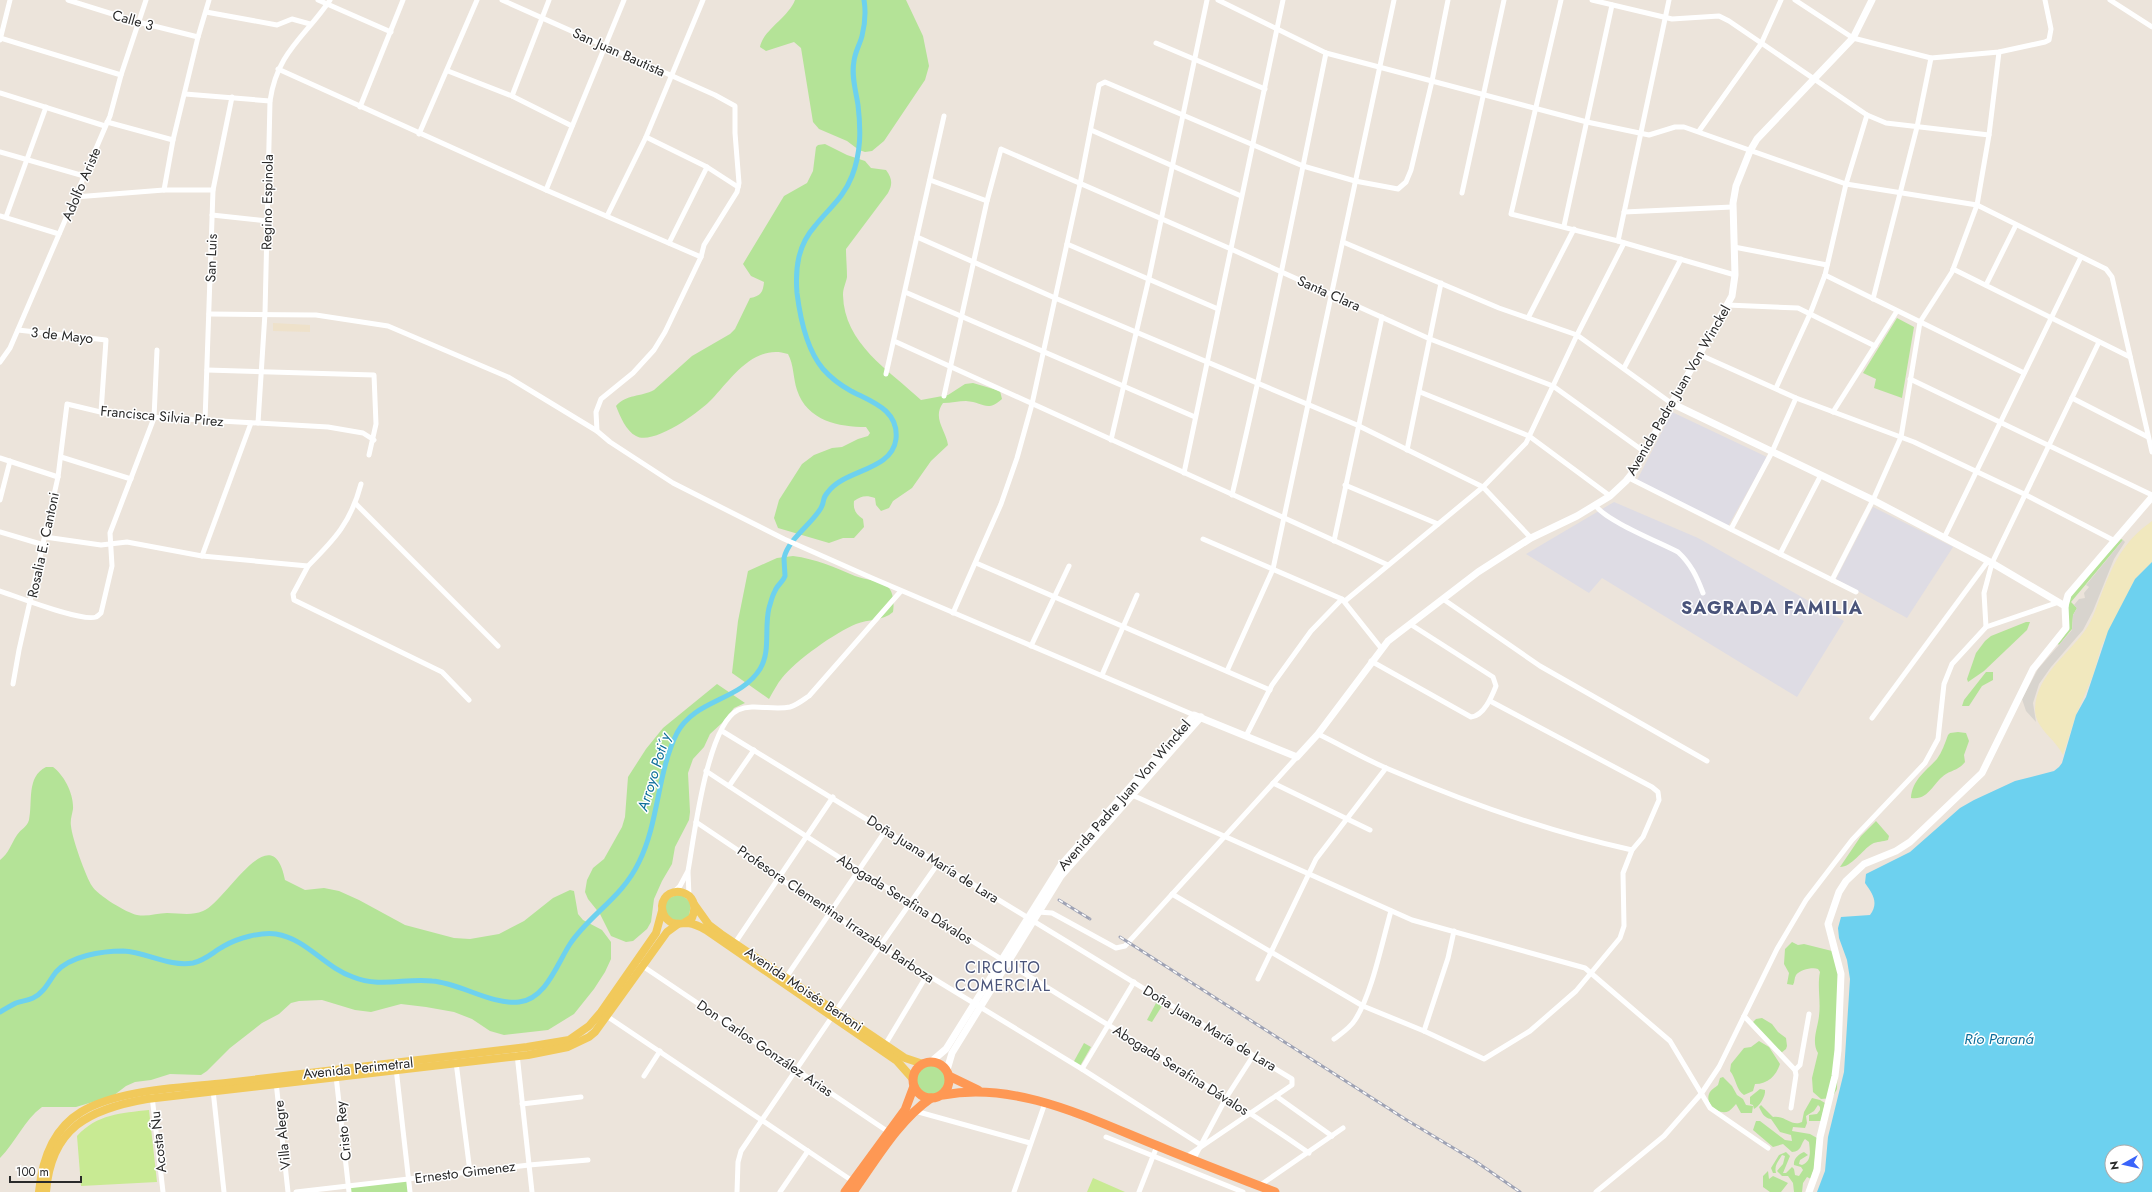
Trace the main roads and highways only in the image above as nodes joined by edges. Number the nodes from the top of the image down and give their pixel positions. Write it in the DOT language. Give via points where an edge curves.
graph roads {
  1 [pos="1872,0"];
  2 [pos="1671,403"];
  3 [pos="2152,496"];
  4 [pos="2063,604"];
  5 [pos="1198,716"];
  6 [pos="694,903"];
  7 [pos="662,911"];
  8 [pos="1030,919"];
  9 [pos="681,924"];
  10 [pos="733,945"];
  11 [pos="640,964"];
  12 [pos="976,1005"];
  13 [pos="834,1014"];
  14 [pos="927,1063"];
  15 [pos="948,1073"];
  16 [pos="914,1083"];
  17 [pos="981,1091"];
  18 [pos="152,1095"];
  19 [pos="943,1095"];
  20 [pos="932,1098"];
  21 [pos="891,1134"];
  22 [pos="855,1186"];
  23 [pos="39,1192"];
  24 [pos="46,1192"];
  25 [pos="845,1192"];
  26 [pos="1275,1192"];
  27 [pos="1809,1192"];
  1 -- 2 [label="main road, Avenida Padre Juan Von Winckel" via="1852,38 1757,139 1750,151 1736,186 1732,207 1734,290"];
  2 -- 4 [label="main road" via="1872,500"];
  2 -- 5 [label="main road, Avenida Padre Juan Von Winckel" via="1646,453 1629,478 1610,496 1531,538 1478,572 1381,648 1318,734 1297,757"];
  3 -- 4 [label="main road"];
  4 -- 27 [label="main road" via="2066,628 2033,669 1982,773 1910,842 1896,851 1864,864 1839,892 1828,924 1841,974 1838,1050 1835,1076 1820,1137 1817,1170"];
  5 -- 8 [label="main road, Avenida Padre Juan Von Winckel" via="1071,863 1038,912"];
  5 -- 8 [label="main road, Avenida Padre Juan Von Winckel" via="1068,857"];
  6 -- 7 [label="main road, Avenida Moisés Bertoni" via="684,893 673,893 663,902"];
  6 -- 9 [label="main road" via="692,918"];
  6 -- 10 [label="main road, Avenida Moisés Bertoni" via="709,925"];
  7 -- 9 [label="main road, Avenida Moisés Bertoni" via="666,919"];
  7 -- 11 [label="main road, Avenida Perimetral" via="659,928"];
  8 -- 12 [label="main road, Avenida Padre Juan Von Winckel" via="1001,960"];
  8 -- 12 [label="main road, Avenida Padre Juan Von Winckel" via="1008,964"];
  9 -- 10 [label="main road, Avenida Moisés Bertoni" via="702,927"];
  9 -- 11 [label="main road, Avenida Perimetral" via="666,932"];
  10 -- 13 [label="main road, Avenida Moisés Bertoni"];
  11 -- 18 [label="main road, Avenida Perimetral" via="604,1015 569,1040 516,1052 396,1068"];
  12 -- 14 [label="main road, Avenida Padre Juan Von Winckel" via="946,1049"];
  12 -- 15 [label="main road, Avenida Padre Juan Von Winckel" via="952,1053"];
  13 -- 14 [label="main road, Avenida Moisés Bertoni" via="910,1060"];
  13 -- 16 [label="main road, Avenida Moisés Bertoni" via="897,1061"];
  14 -- 15 [label="highway" via="940,1063"];
  14 -- 16 [label="highway" via="916,1070"];
  15 -- 17 [label="highway"];
  15 -- 19 [label="highway" via="948,1088"];
  16 -- 20 [label="highway" via="922,1096"];
  16 -- 21 [label="highway" via="908,1105"];
  17 -- 19 [label="highway"];
  17 -- 26 [label="highway" via="1013,1095 1078,1113"];
  18 -- 23 [label="main road, Avenida Perimetral" via="104,1101 73,1118 51,1146 42,1171"];
  18 -- 24 [label="main road, Avenida Perimetral" via="108,1107 75,1125 62,1141 51,1162"];
  19 -- 20 [label="highway"];
  20 -- 21 [label="highway"];
  21 -- 22 [label="highway"];
  22 -- 25 [label="highway"];
}
